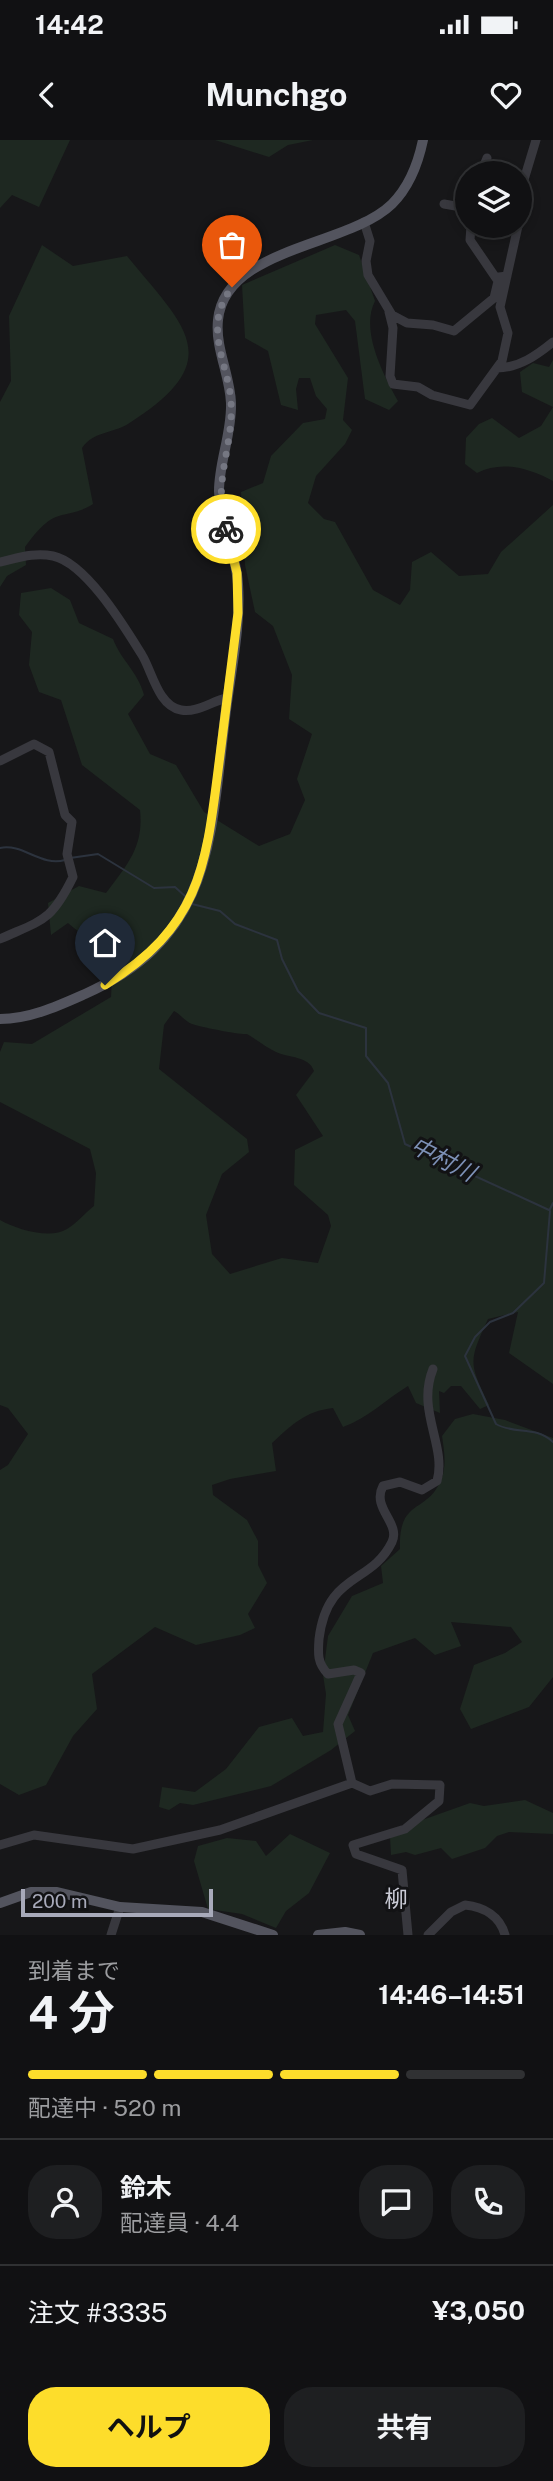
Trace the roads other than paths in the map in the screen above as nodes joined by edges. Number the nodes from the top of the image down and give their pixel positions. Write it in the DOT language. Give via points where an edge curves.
graph roads {
  1 [pos="423,140"];
  2 [pos="536,140"];
  3 [pos="487,158"];
  4 [pos="486,161"];
  5 [pos="530,161"];
  6 [pos="444,204"];
  7 [pos="455,206"];
  8 [pos="364,222"];
  9 [pos="470,238"];
  10 [pos="515,238"];
  11 [pos="507,276"];
  12 [pos="498,281"];
  13 [pos="389,312"];
  14 [pos="553,342"];
  15 [pos="497,368"];
  16 [pos="0,562"];
  17 [pos="227,698"];
  18 [pos="0,761"];
  19 [pos="0,939"];
  20 [pos="0,1019"];
  21 [pos="433,1369"];
  22 [pos="352,1783"];
  23 [pos="0,1845"];
  24 [pos="0,1903"];
  25 [pos="120,1908"];
  26 [pos="111,1935"];
  27 [pos="273,1935"];
  28 [pos="318,1935"];
  29 [pos="360,1935"];
  30 [pos="408,1935"];
  31 [pos="428,1935"];
  32 [pos="505,1935"];
  1 -- 8 [label="main road" via="416,168 402,194"];
  2 -- 5 [label="street"];
  3 -- 4 [label="street"];
  6 -- 7 [label="street"];
  8 -- 13 [label="street" via="370,241 368,275"];
  8 -- 17 [label="main road" via="253,269 232,287 221,307 218,336 231,413 219,493 239,587"];
  9 -- 12 [label="street"];
  10 -- 11 [label="street"];
  11 -- 12 [label="street"];
  11 -- 15 [label="street" via="500,307 508,332"];
  12 -- 13 [label="street" via="494,298 454,331 400,321"];
  13 -- 15 [label="street" via="393,328 390,376 397,386 418,387 470,405"];
  14 -- 15 [label="street" via="537,355"];
  16 -- 17 [label="street" via="30,554 54,556 83,573 175,709 190,711"];
  17 -- 20 [label="main road" via="207,853 194,893 168,934 105,985 33,1015"];
  18 -- 19 [label="street" via="34,744 49,752 65,816 72,822 69,859 73,877 44,921"];
  21 -- 22 [label="street" via="426,1406 438,1477 422,1490 387,1480 379,1496 393,1539 332,1598 320,1629 321,1667 328,1674 361,1673 338,1724"];
  22 -- 23 [label="street" via="220,1830 133,1849 34,1835"];
  22 -- 30 [label="street" via="370,1791 392,1784 440,1785 439,1801 405,1829 353,1844 356,1854 402,1870"];
  24 -- 25 [label="main road" via="22,1894 49,1892"];
  25 -- 26 [label="street"];
  25 -- 27 [label="main road" via="202,1912"];
  28 -- 29 [label="main road"];
  31 -- 32 [label="street" via="465,1905 490,1913"];
}
